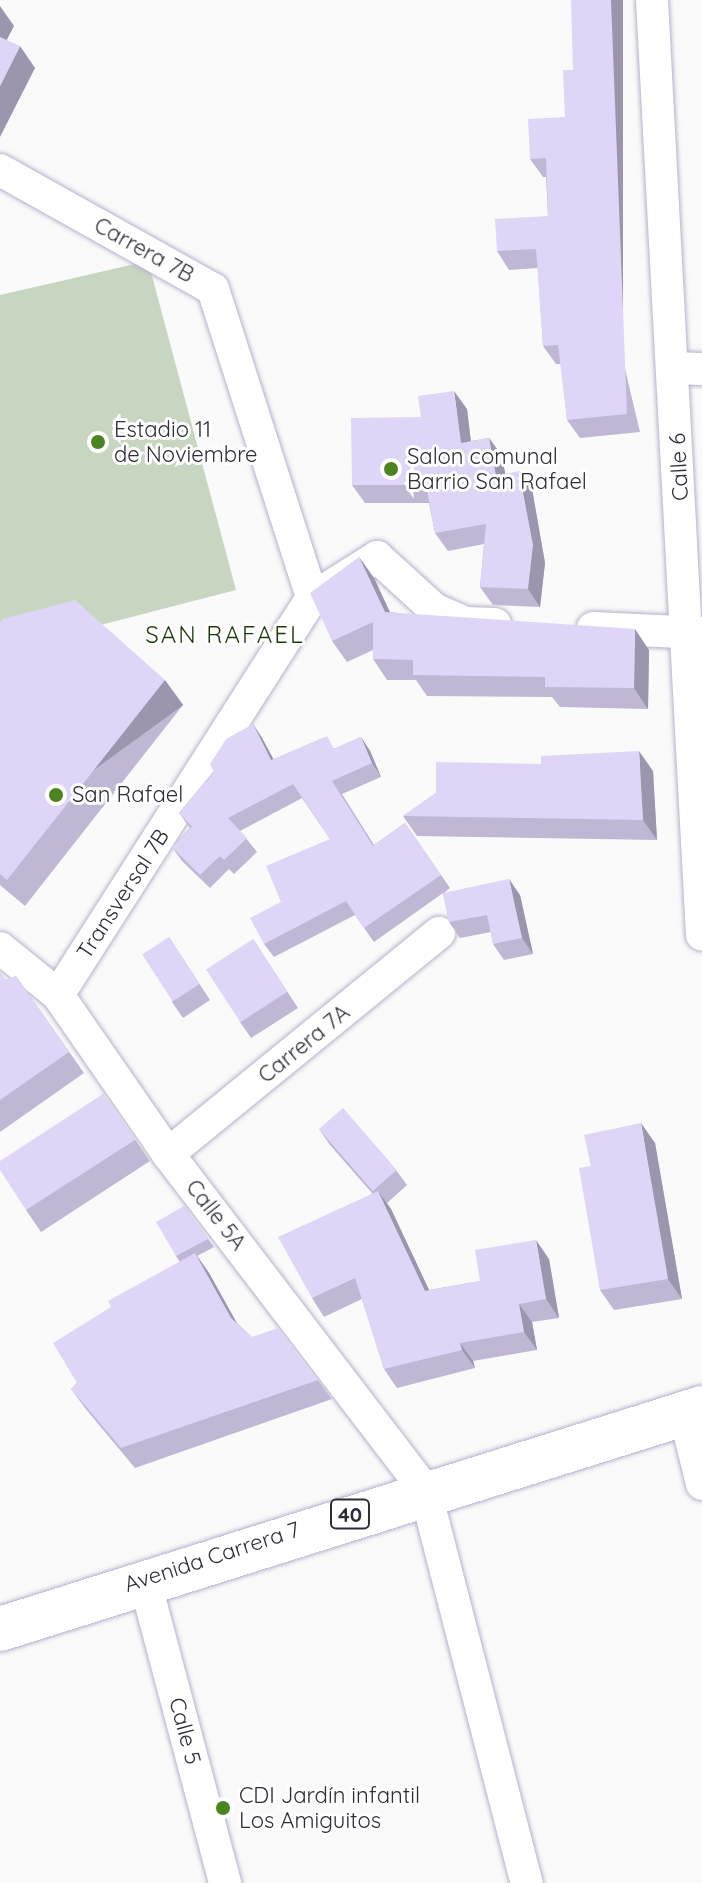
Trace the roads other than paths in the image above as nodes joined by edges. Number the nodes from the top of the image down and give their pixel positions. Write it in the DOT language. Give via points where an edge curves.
graph roads {
  1 [pos="652,0"];
  2 [pos="0,170"];
  3 [pos="688,368"];
  4 [pos="312,598"];
  5 [pos="530,625"];
  6 [pos="562,627"];
  7 [pos="696,633"];
  8 [pos="439,933"];
  9 [pos="702,935"];
  10 [pos="0,948"];
  11 [pos="58,995"];
  12 [pos="168,1154"];
  13 [pos="693,1412"];
  14 [pos="702,1484"];
  15 [pos="425,1490"];
  16 [pos="144,1578"];
  17 [pos="0,1629"];
  18 [pos="225,1883"];
  19 [pos="527,1883"];
  1 -- 3 [label="street, Calle 6"];
  2 -- 4 [label="street, Carrera 7B" via="213,289"];
  3 -- 7 [label="street, Calle 6"];
  4 -- 5 [label="street, Transversal 7B" via="358,562 377,557 393,565 434,609 466,623"];
  4 -- 11 [label="street, Transversal 7B"];
  6 -- 7 [label="street"];
  7 -- 9 [label="street, Calle 6"];
  8 -- 12 [label="street, Carrera 7A"];
  10 -- 11 [label="street, Calle 5A"];
  11 -- 12 [label="street, Calle 5A"];
  12 -- 15 [label="street, Calle 5A"];
  13 -- 14 [label="street"];
  13 -- 15 [label="main road, Avenida Carrera 7 / 40"];
  15 -- 16 [label="main road, Avenida Carrera 7 / 40"];
  15 -- 19 [label="street"];
  16 -- 17 [label="main road, Avenida Carrera 7 / 40"];
  16 -- 18 [label="street, Calle 5"];
}
